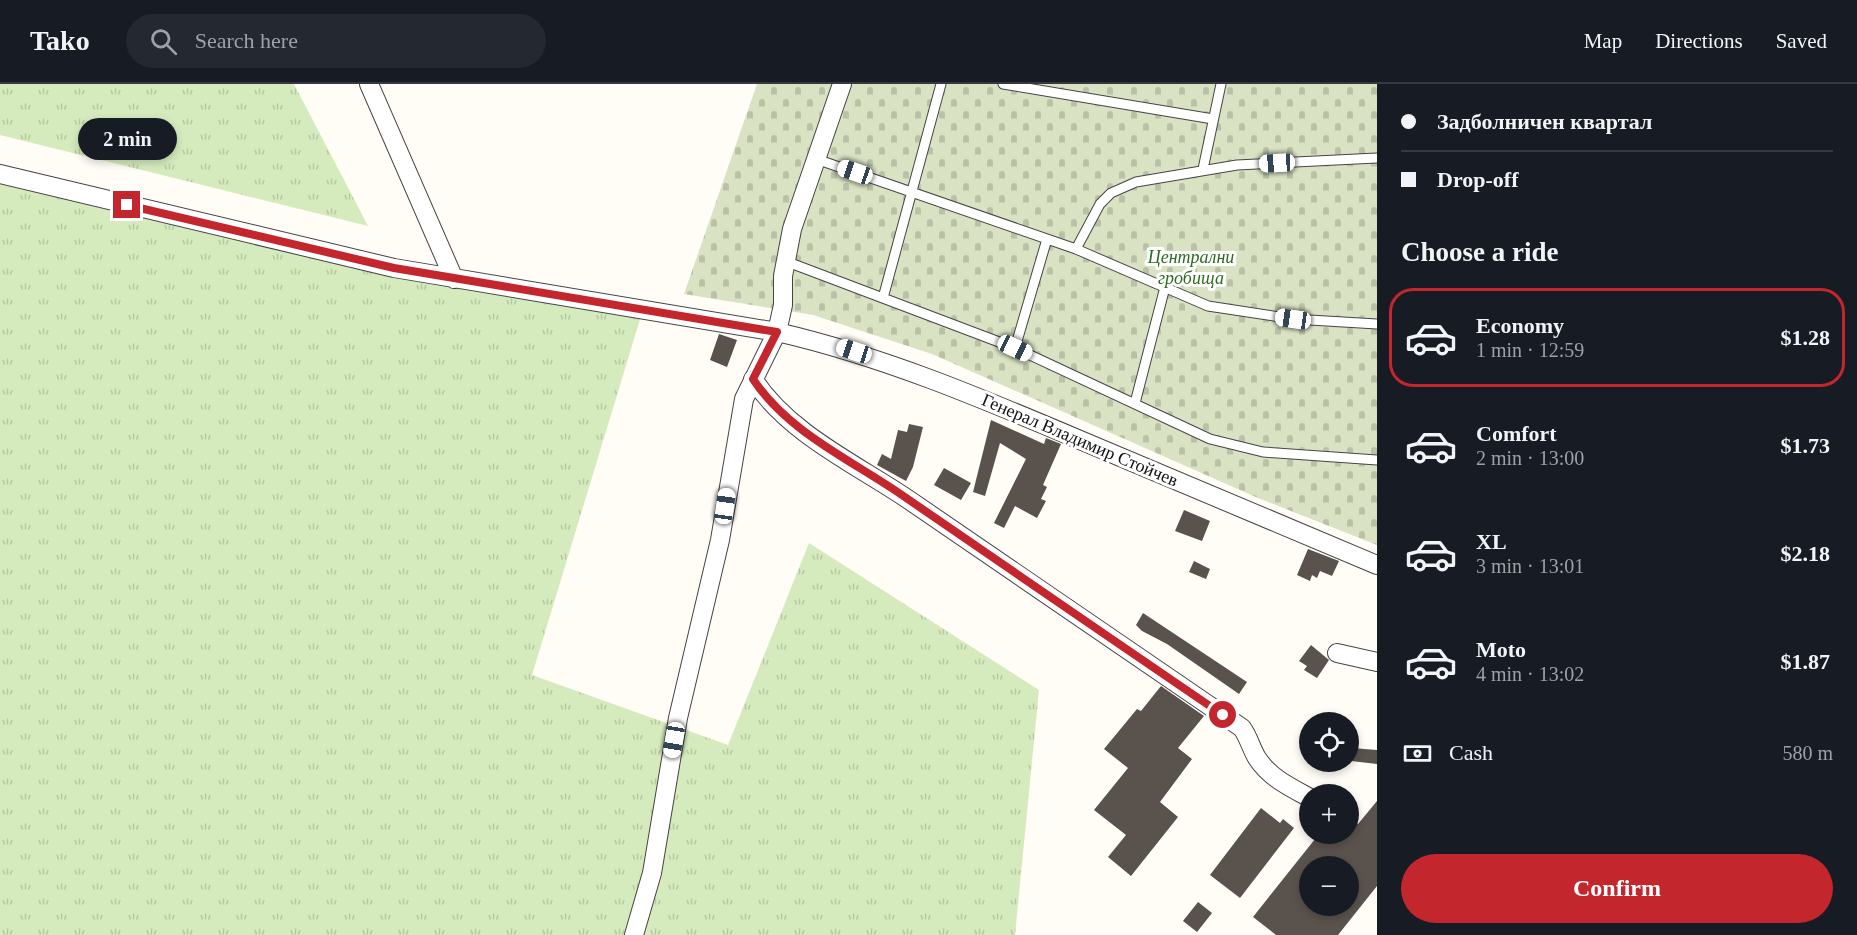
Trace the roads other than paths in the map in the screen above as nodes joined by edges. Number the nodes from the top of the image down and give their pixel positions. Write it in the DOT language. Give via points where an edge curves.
graph roads {
  1 [pos="369,84"];
  2 [pos="842,84"];
  3 [pos="941,84"];
  4 [pos="1003,84"];
  5 [pos="1221,84"];
  6 [pos="1213,119"];
  7 [pos="1377,158"];
  8 [pos="816,159"];
  9 [pos="1203,169"];
  10 [pos="0,174"];
  11 [pos="913,192"];
  12 [pos="1047,239"];
  13 [pos="1076,249"];
  14 [pos="785,261"];
  15 [pos="454,279"];
  16 [pos="1165,287"];
  17 [pos="883,298"];
  18 [pos="1377,324"];
  19 [pos="777,332"];
  20 [pos="1015,348"];
  21 [pos="753,379"];
  22 [pos="1136,403"];
  23 [pos="1377,460"];
  24 [pos="1377,565"];
  25 [pos="1337,653"];
  26 [pos="1377,662"];
  27 [pos="1299,791"];
  28 [pos="634,935"];
  1 -- 15 [label="street"];
  2 -- 8 [label="street"];
  3 -- 11 [label="lane"];
  4 -- 6 [label="lane"];
  5 -- 6 [label="lane"];
  6 -- 9 [label="lane"];
  7 -- 9 [label="lane"];
  8 -- 11 [label="lane"];
  8 -- 14 [label="street"];
  9 -- 13 [label="lane" via="1136,182 1112,193 1095,211"];
  10 -- 15 [label="street, Генерал Владимир Стойчев" via="233,231"];
  11 -- 12 [label="lane"];
  11 -- 17 [label="lane"];
  12 -- 13 [label="lane"];
  12 -- 20 [label="lane"];
  13 -- 16 [label="lane"];
  14 -- 17 [label="lane"];
  14 -- 19 [label="street"];
  15 -- 19 [label="street, Генерал Владимир Стойчев"];
  16 -- 18 [label="lane" via="1208,306 1293,319"];
  16 -- 22 [label="lane"];
  17 -- 20 [label="lane"];
  19 -- 21 [label="street"];
  19 -- 24 [label="street, Генерал Владимир Стойчев" via="895,365"];
  20 -- 22 [label="lane"];
  21 -- 27 [label="street" via="766,399 797,427 1242,728 1268,773"];
  21 -- 28 [label="street" via="744,399 720,540 678,718 651,873"];
  22 -- 23 [label="lane" via="1210,439 1263,452"];
  25 -- 26 [label="street"];
}
